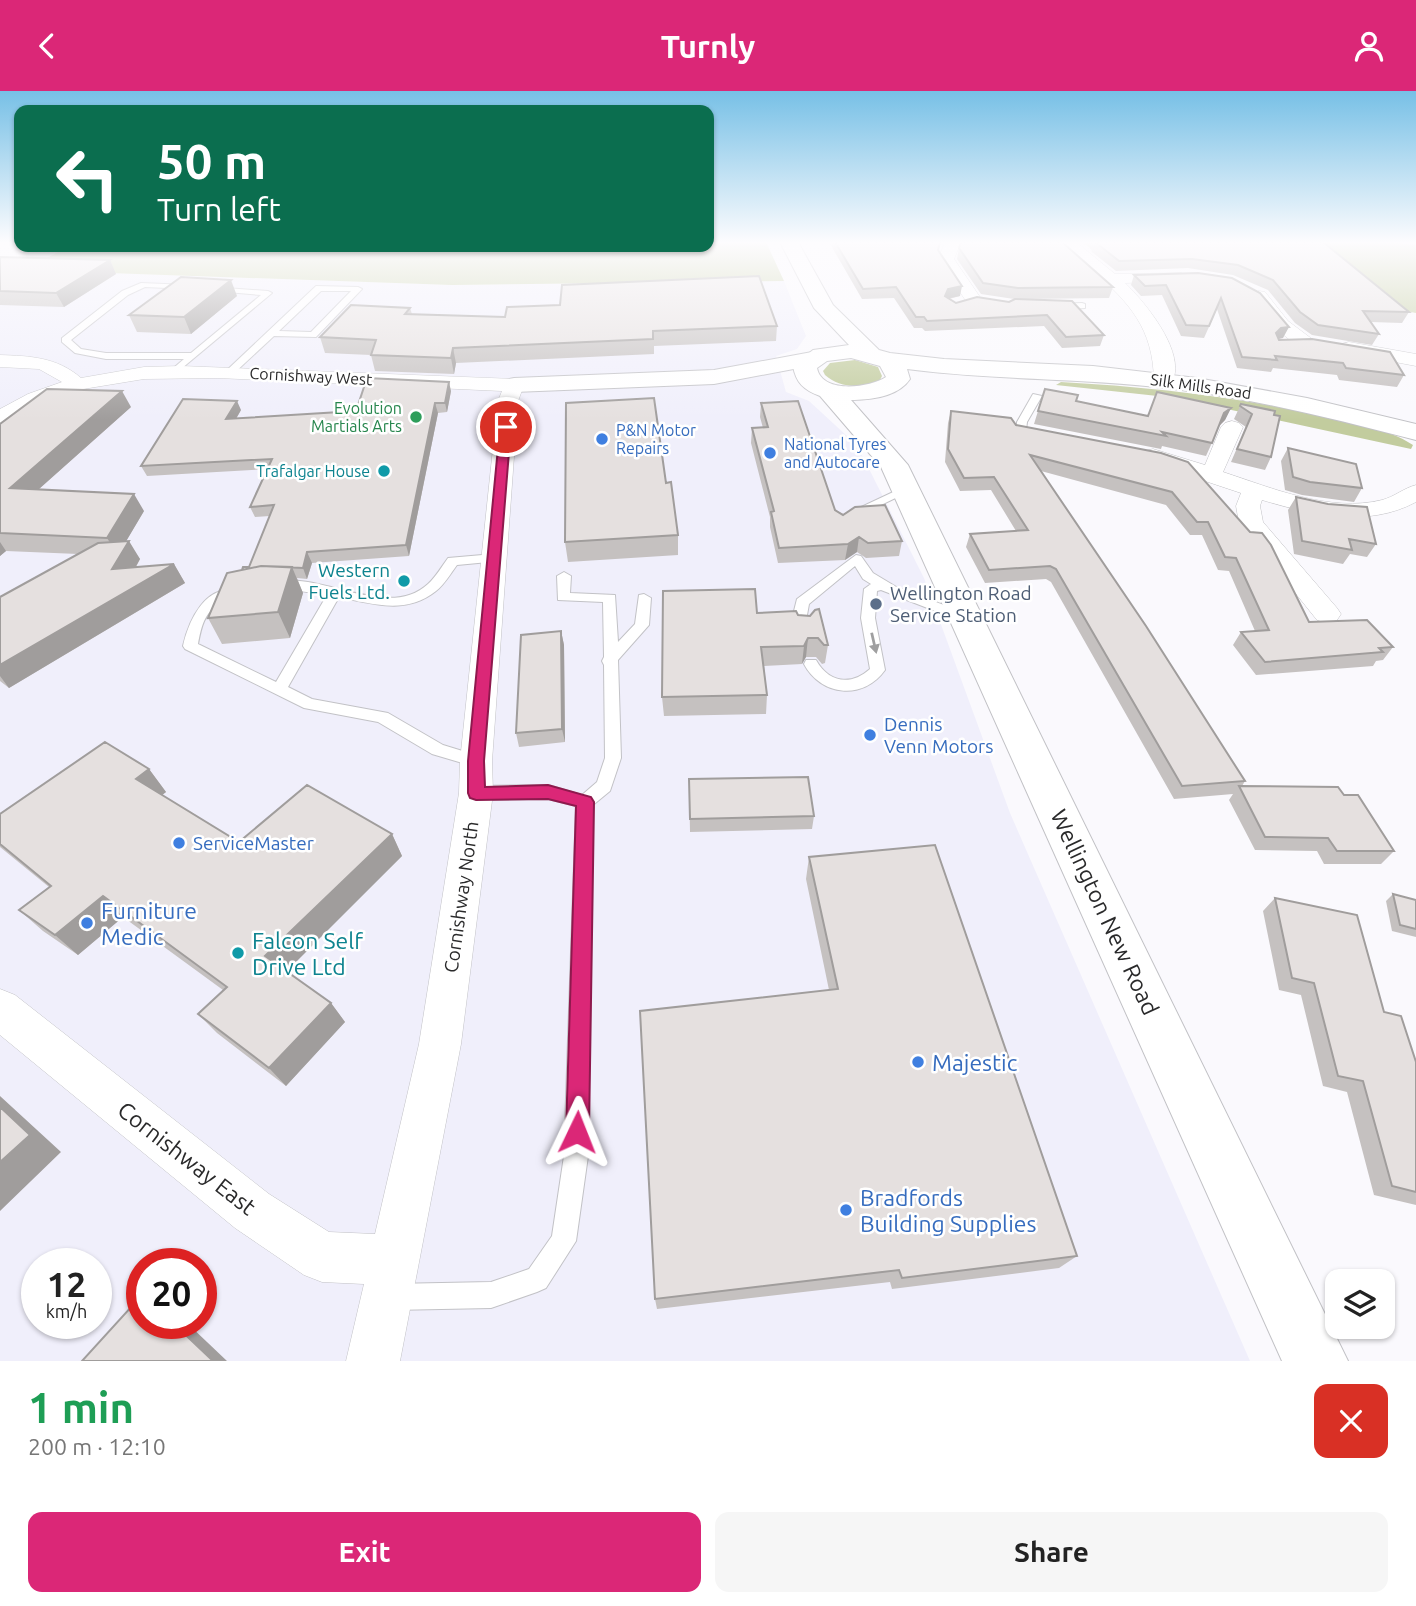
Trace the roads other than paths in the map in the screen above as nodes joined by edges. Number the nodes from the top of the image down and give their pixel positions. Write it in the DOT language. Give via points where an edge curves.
graph roads {
  1 [pos="114,301"];
  2 [pos="258,301"];
  3 [pos="305,301"];
  4 [pos="346,301"];
  5 [pos="820,301"];
  6 [pos="970,301"];
  7 [pos="984,301"];
  8 [pos="1133,301"];
  9 [pos="1265,301"];
  10 [pos="996,303"];
  11 [pos="952,306"];
  12 [pos="1082,306"];
  13 [pos="1050,307"];
  14 [pos="824,308"];
  15 [pos="272,333"];
  16 [pos="1319,344"];
  17 [pos="1282,346"];
  18 [pos="192,356"];
  19 [pos="816,357"];
  20 [pos="878,357"];
  21 [pos="1416,360"];
  22 [pos="0,361"];
  23 [pos="982,370"];
  24 [pos="174,371"];
  25 [pos="229,373"];
  26 [pos="714,377"];
  27 [pos="1164,380"];
  28 [pos="76,384"];
  29 [pos="514,386"];
  30 [pos="890,387"];
  31 [pos="823,388"];
  32 [pos="1037,396"];
  33 [pos="0,417"];
  34 [pos="1031,432"];
  35 [pos="1416,432"];
  36 [pos="1203,433"];
  37 [pos="1132,452"];
  38 [pos="1210,474"];
  39 [pos="900,477"];
  40 [pos="1254,490"];
  41 [pos="1416,492"];
  42 [pos="841,523"];
  43 [pos="494,558"];
  44 [pos="564,576"];
  45 [pos="882,584"];
  46 [pos="335,593"];
  47 [pos="644,598"];
  48 [pos="1331,601"];
  49 [pos="967,618"];
  50 [pos="803,629"];
  51 [pos="609,661"];
  52 [pos="811,664"];
  53 [pos="279,689"];
  54 [pos="476,777"];
  55 [pos="585,802"];
  56 [pos="0,1009"];
  57 [pos="390,1279"];
  58 [pos="373,1361"];
  59 [pos="1315,1361"];
  1 -- 18 [label="lane" via="65,340 78,351 106,356"];
  2 -- 18 [label="lane"];
  3 -- 15 [label="lane"];
  4 -- 15 [label="lane" via="313,335"];
  5 -- 14 [label="main road"];
  6 -- 11 [label="street"];
  7 -- 10 [label="street"];
  8 -- 27 [label="street" via="1158,334"];
  9 -- 16 [label="street" via="1282,325"];
  12 -- 13 [label="lane"];
  14 -- 19 [label="main road" via="825,344"];
  14 -- 20 [label="main road"];
  15 -- 25 [label="lane"];
  16 -- 17 [label="street"];
  16 -- 21 [label="street" via="1393,351"];
  18 -- 24 [label="lane"];
  19 -- 20 [label="main road, Silk Mills Road" via="851,351"];
  19 -- 26 [label="main road, Cornishway West"];
  19 -- 31 [label="main road" via="805,373"];
  20 -- 23 [label="main road, Silk Mills Road"];
  20 -- 30 [label="main road, Wellington New Road" via="899,372"];
  22 -- 28 [label="street" via="51,365"];
  23 -- 27 [label="main road, Silk Mills Road"];
  23 -- 30 [label="main road, Silk Mills Road"];
  24 -- 25 [label="street, Cornishway West"];
  24 -- 28 [label="street, Cornishway West" via="134,372"];
  25 -- 29 [label="street, Cornishway West"];
  26 -- 29 [label="main road, Cornishway West"];
  26 -- 31 [label="main road, Cornishway West"];
  27 -- 35 [label="main road, Silk Mills Road" via="1263,394"];
  28 -- 33 [label="street, Cornishway West"];
  29 -- 43 [label="street, Cornishway North" via="508,401"];
  30 -- 31 [label="main road, Silk Mills Road" via="859,394"];
  30 -- 39 [label="main road, Wellington New Road" via="884,415"];
  31 -- 39 [label="main road, Wellington New Road"];
  32 -- 34 [label="lane" via="1022,422"];
  36 -- 38 [label="street" via="1229,433"];
  37 -- 38 [label="street"];
  38 -- 40 [label="street"];
  39 -- 42 [label="lane"];
  39 -- 49 [label="main road, Wellington New Road"];
  40 -- 41 [label="street" via="1309,506 1348,510 1399,504"];
  40 -- 48 [label="street" via="1248,506 1251,523 1307,590"];
  43 -- 46 [label="lane" via="453,561 432,588 402,603"];
  43 -- 54 [label="street, Cornishway North"];
  44 -- 51 [label="lane" via="563,597 610,598"];
  45 -- 49 [label="lane" via="916,602"];
  45 -- 50 [label="lane" via="868,576 856,559 802,602"];
  45 -- 52 [label="lane, one-way" via="871,589 865,601 878,670 859,684 841,685 823,682"];
  46 -- 53 [label="lane"];
  46 -- 53 [label="lane" via="294,584 253,589 215,599 197,616 190,646"];
  47 -- 51 [label="lane" via="642,625"];
  49 -- 59 [label="main road, Wellington New Road"];
  51 -- 55 [label="lane" via="613,758 604,786"];
  53 -- 54 [label="lane" via="309,704 382,717"];
  54 -- 55 [label="lane"];
  54 -- 57 [label="street, Cornishway North" via="440,1044"];
  55 -- 57 [label="lane" via="576,1156 564,1241 537,1279 491,1295"];
  56 -- 57 [label="street, Cornishway East" via="252,1211 321,1257"];
  57 -- 58 [label="street, Cornishway North"];
}
